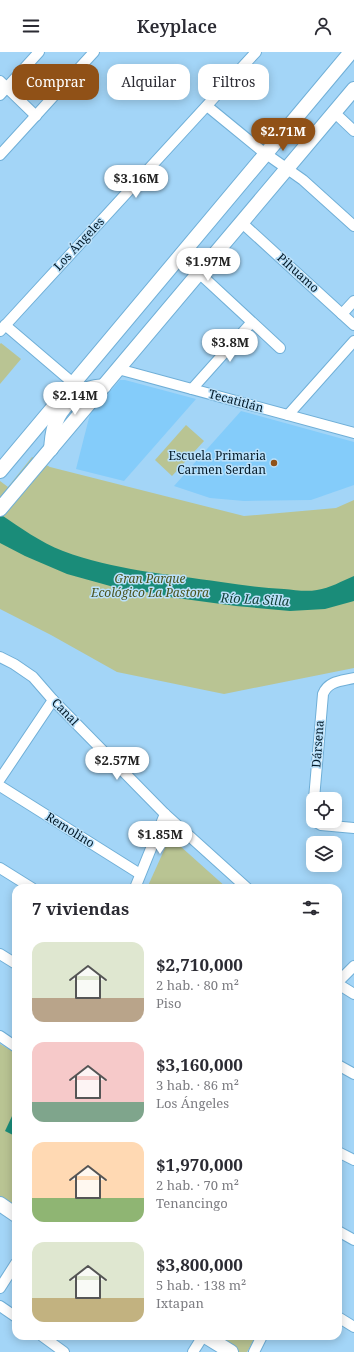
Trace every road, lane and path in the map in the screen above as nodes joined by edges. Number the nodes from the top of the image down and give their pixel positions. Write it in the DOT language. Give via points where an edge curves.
graph roads {
  1 [pos="40,52"];
  2 [pos="94,52"];
  3 [pos="256,52"];
  4 [pos="352,52"];
  5 [pos="2,88"];
  6 [pos="354,89"];
  7 [pos="207,106"];
  8 [pos="334,112"];
  9 [pos="36,116"];
  10 [pos="354,131"];
  11 [pos="266,153"];
  12 [pos="0,155"];
  13 [pos="286,168"];
  14 [pos="241,222"];
  15 [pos="354,226"];
  16 [pos="199,273"];
  17 [pos="354,301"];
  18 [pos="342,314"];
  19 [pos="252,323"];
  20 [pos="354,325"];
  21 [pos="2,328"];
  22 [pos="354,341"];
  23 [pos="280,348"];
  24 [pos="118,369"];
  25 [pos="73,383"];
  26 [pos="192,389"];
  27 [pos="288,415"];
  28 [pos="354,433"];
  29 [pos="0,471"];
  30 [pos="0,509"];
  31 [pos="0,657"];
  32 [pos="354,678"];
  33 [pos="53,700"];
  34 [pos="0,778"];
  35 [pos="0,786"];
  36 [pos="315,792"];
  37 [pos="165,814"];
  38 [pos="342,826"];
  39 [pos="354,828"];
  40 [pos="0,868"];
  41 [pos="140,874"];
  42 [pos="26,884"];
  43 [pos="136,884"];
  44 [pos="243,884"];
  45 [pos="0,954"];
  46 [pos="12,962"];
  47 [pos="354,967"];
  48 [pos="342,976"];
  49 [pos="342,980"];
  50 [pos="354,994"];
  51 [pos="0,1036"];
  52 [pos="12,1044"];
  53 [pos="342,1067"];
  54 [pos="354,1074"];
  55 [pos="342,1154"];
  56 [pos="354,1160"];
  57 [pos="0,1204"];
  58 [pos="12,1212"];
  59 [pos="342,1233"];
  60 [pos="354,1240"];
  61 [pos="12,1270"];
  62 [pos="0,1288"];
  63 [pos="0,1306"];
  64 [pos="12,1314"];
  65 [pos="342,1319"];
  66 [pos="354,1326"];
  67 [pos="48,1340"];
  68 [pos="201,1340"];
  69 [pos="211,1340"];
  70 [pos="260,1340"];
  71 [pos="64,1352"];
  72 [pos="193,1352"];
  73 [pos="231,1352"];
  74 [pos="254,1352"];
  1 -- 5 [label="street"];
  2 -- 9 [label="street"];
  3 -- 7 [label="street, Los Ángeles"];
  4 -- 11 [label="main road"];
  5 -- 9 [label="street"];
  6 -- 8 [label="main road"];
  7 -- 11 [label="street"];
  7 -- 21 [label="street, Los Ángeles"];
  8 -- 10 [label="street"];
  8 -- 13 [label="main road"];
  9 -- 12 [label="street"];
  11 -- 13 [label="street"];
  11 -- 25 [label="main road"];
  13 -- 14 [label="main road"];
  13 -- 15 [label="street"];
  14 -- 16 [label="main road"];
  14 -- 18 [label="street, Pihuamo"];
  16 -- 19 [label="street"];
  16 -- 24 [label="main road"];
  17 -- 18 [label="street"];
  18 -- 20 [label="street, Pihuamo"];
  19 -- 23 [label="street"];
  19 -- 26 [label="street"];
  21 -- 25 [label="street"];
  22 -- 27 [label="street"];
  24 -- 26 [label="street, Tecatitlán"];
  24 -- 30 [label="main road"];
  25 -- 29 [label="main road"];
  26 -- 27 [label="street, Tecatitlán"];
  27 -- 28 [label="street, Tecatitlán"];
  31 -- 33 [label="street, Canal" via="33,677"];
  32 -- 36 [label="street, Dársena" via="335,682 324,690"];
  33 -- 34 [label="street"];
  33 -- 37 [label="street, Canal"];
  35 -- 41 [label="street, Remolino"];
  37 -- 41 [label="street"];
  37 -- 44 [label="street, Canal"];
  38 -- 39 [label="street"];
  40 -- 42 [label="street"];
  41 -- 43 [label="street"];
  45 -- 46 [label="street"];
  47 -- 48 [label="street"];
  49 -- 50 [label="street"];
  51 -- 52 [label="street"];
  53 -- 54 [label="street"];
  55 -- 56 [label="street"];
  57 -- 58 [label="main road"];
  59 -- 60 [label="street"];
  61 -- 62 [label="street"];
  63 -- 64 [label="street"];
  65 -- 66 [label="street"];
  67 -- 71 [label="street"];
  68 -- 72 [label="street"];
  69 -- 73 [label="main road"];
  70 -- 74 [label="street"];
}
